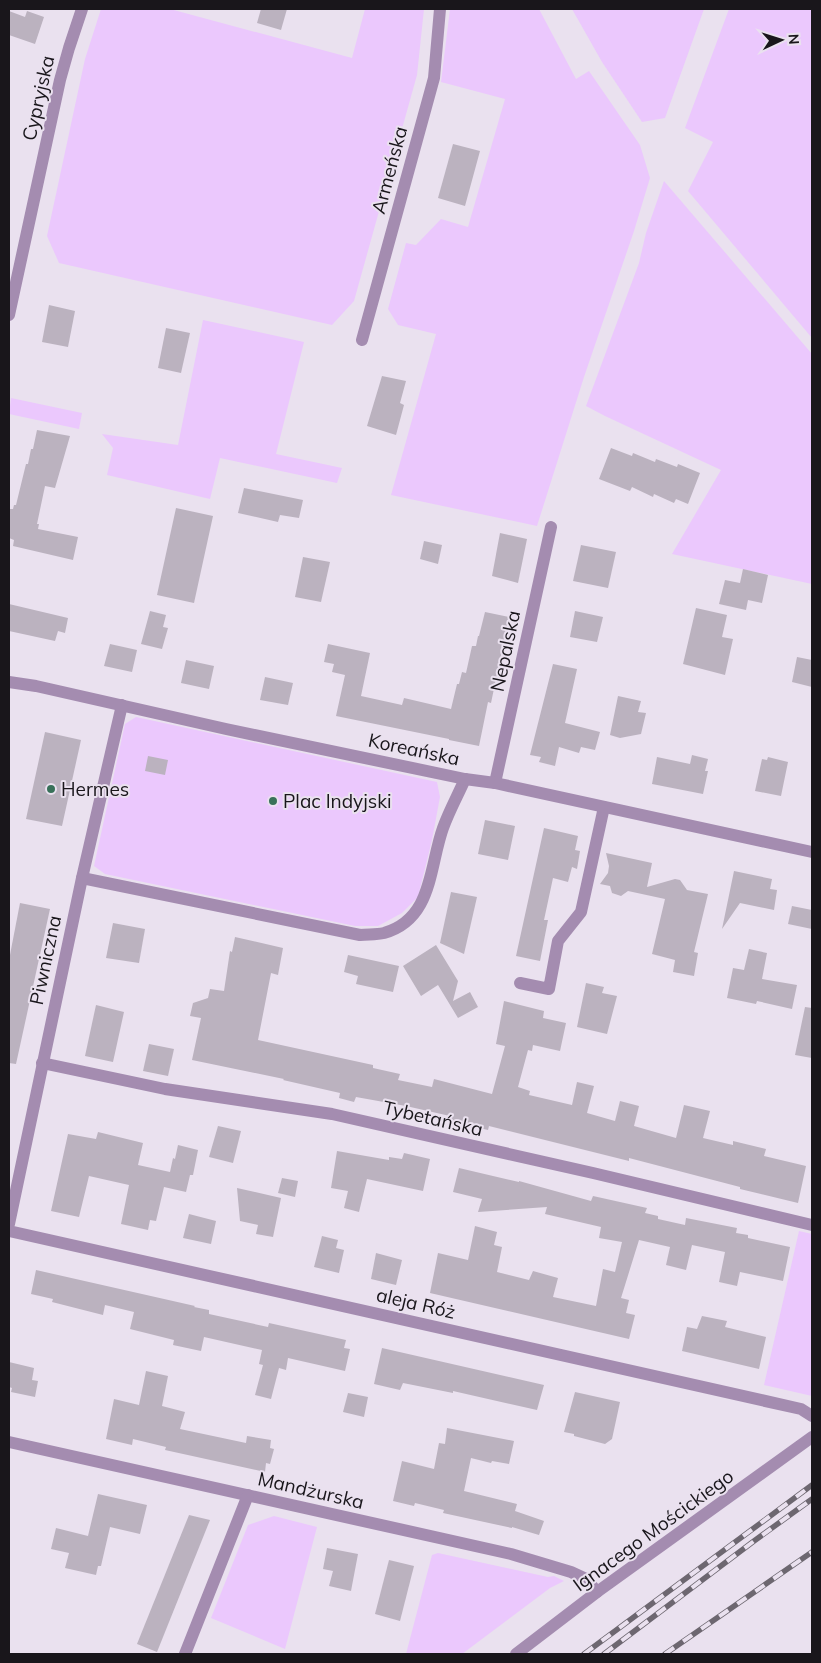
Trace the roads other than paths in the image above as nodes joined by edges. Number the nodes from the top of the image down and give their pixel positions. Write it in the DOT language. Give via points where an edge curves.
graph roads {
  1 [pos="82,9"];
  2 [pos="440,9"];
  3 [pos="9,308"];
  4 [pos="362,340"];
  5 [pos="551,527"];
  6 [pos="9,682"];
  7 [pos="122,705"];
  8 [pos="465,779"];
  9 [pos="495,783"];
  10 [pos="604,807"];
  11 [pos="812,852"];
  12 [pos="82,878"];
  13 [pos="520,983"];
  14 [pos="42,1063"];
  15 [pos="9,1224"];
  16 [pos="812,1225"];
  17 [pos="9,1231"];
  18 [pos="812,1416"];
  19 [pos="812,1437"];
  20 [pos="9,1442"];
  21 [pos="248,1495"];
  22 [pos="597,1592"];
  23 [pos="185,1654"];
  24 [pos="516,1654"];
  1 -- 3 [label="street, Cypryjska" via="60,80"];
  2 -- 4 [label="street, Armeńska" via="434,78"];
  5 -- 9 [label="street, Nepalska"];
  6 -- 7 [label="street, Koreańska"];
  7 -- 8 [label="street, Koreańska"];
  7 -- 12 [label="street, Piwniczna"];
  8 -- 9 [label="street, Koreańska"];
  8 -- 12 [label="street" via="443,829 420,906 395,928 382,933 360,935"];
  9 -- 10 [label="street, Koreańska"];
  10 -- 11 [label="street, Koreańska"];
  10 -- 13 [label="street" via="581,912 558,941 549,989"];
  12 -- 14 [label="street, Piwniczna"];
  14 -- 15 [label="street, Piwniczna"];
  14 -- 16 [label="street, Tybetańska" via="165,1089 332,1114"];
  17 -- 18 [label="street, aleja Róż" via="801,1409"];
  19 -- 22 [label="street, Ignacego Mościckiego"];
  20 -- 21 [label="street, Mandżurska"];
  21 -- 22 [label="street, Mandżurska" via="519,1557 571,1572 586,1579"];
  21 -- 23 [label="street"];
  22 -- 24 [label="street, Ignacego Mościckiego"];
}
